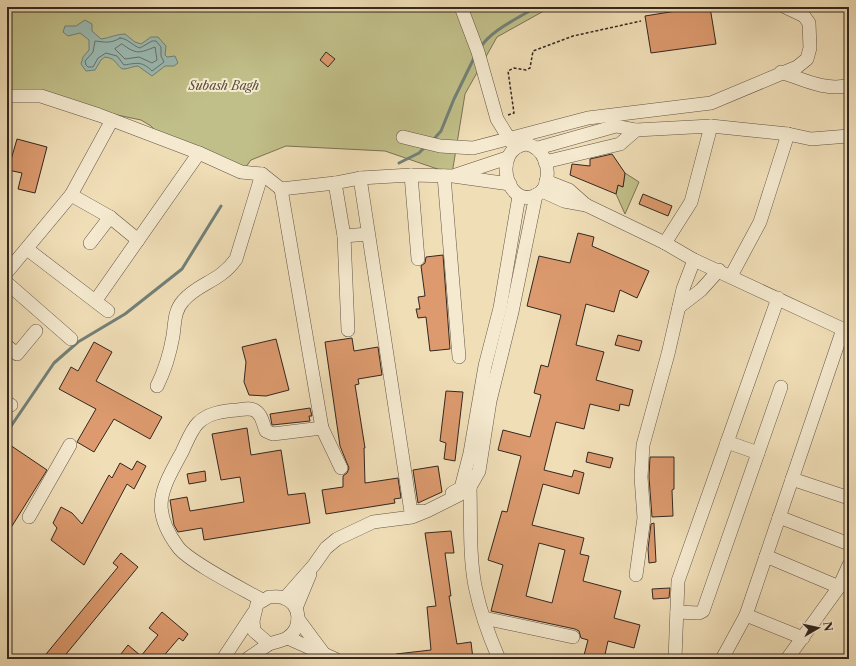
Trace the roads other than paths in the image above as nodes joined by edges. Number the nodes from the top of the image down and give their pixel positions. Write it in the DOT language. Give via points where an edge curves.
graph roads {
  1 [pos="461,7"];
  2 [pos="785,7"];
  3 [pos="781,72"];
  4 [pos="849,85"];
  5 [pos="7,96"];
  6 [pos="112,120"];
  7 [pos="711,126"];
  8 [pos="636,130"];
  9 [pos="788,134"];
  10 [pos="849,136"];
  11 [pos="403,137"];
  12 [pos="512,143"];
  13 [pos="538,148"];
  14 [pos="199,153"];
  15 [pos="507,158"];
  16 [pos="546,162"];
  17 [pos="262,174"];
  18 [pos="411,175"];
  19 [pos="449,176"];
  20 [pos="360,178"];
  21 [pos="335,183"];
  22 [pos="510,184"];
  23 [pos="281,188"];
  24 [pos="541,189"];
  25 [pos="71,194"];
  26 [pos="519,196"];
  27 [pos="110,217"];
  28 [pos="368,234"];
  29 [pos="344,236"];
  30 [pos="138,240"];
  31 [pos="90,243"];
  32 [pos="665,243"];
  33 [pos="27,249"];
  34 [pos="682,252"];
  35 [pos="418,259"];
  36 [pos="694,260"];
  37 [pos="719,270"];
  38 [pos="7,272"];
  39 [pos="731,276"];
  40 [pos="7,283"];
  41 [pos="683,289"];
  42 [pos="778,298"];
  43 [pos="96,300"];
  44 [pos="679,307"];
  45 [pos="506,310"];
  46 [pos="108,311"];
  47 [pos="348,330"];
  48 [pos="36,331"];
  49 [pos="846,331"];
  50 [pos="70,339"];
  51 [pos="7,346"];
  52 [pos="459,357"];
  53 [pos="157,386"];
  54 [pos="781,387"];
  55 [pos="484,400"];
  56 [pos="322,428"];
  57 [pos="727,442"];
  58 [pos="70,445"];
  59 [pos="758,453"];
  60 [pos="341,468"];
  61 [pos="792,479"];
  62 [pos="470,487"];
  63 [pos="849,498"];
  64 [pos="406,515"];
  65 [pos="29,516"];
  66 [pos="779,517"];
  67 [pos="849,544"];
  68 [pos="766,556"];
  69 [pos="314,565"];
  70 [pos="849,565"];
  71 [pos="636,575"];
  72 [pos="839,587"];
  73 [pos="284,598"];
  74 [pos="262,600"];
  75 [pos="254,612"];
  76 [pos="677,612"];
  77 [pos="297,613"];
  78 [pos="746,615"];
  79 [pos="484,618"];
  80 [pos="573,637"];
  81 [pos="288,638"];
  82 [pos="803,638"];
  83 [pos="269,644"];
  84 [pos="329,656"];
  85 [pos="223,659"];
  86 [pos="247,659"];
  87 [pos="499,659"];
  88 [pos="675,659"];
  89 [pos="722,659"];
  90 [pos="787,659"];
  1 -- 12 [label="street" via="478,52 497,119"];
  2 -- 3 [label="street" via="804,16 810,32 810,48 807,59 796,67"];
  3 -- 4 [label="street" via="822,86 834,88"];
  3 -- 12 [label="street" via="711,103 588,118"];
  5 -- 6 [label="street" via="41,96"];
  6 -- 14 [label="street"];
  6 -- 25 [label="street"];
  7 -- 8 [label="street"];
  7 -- 9 [label="street"];
  7 -- 32 [label="street" via="691,202"];
  8 -- 13 [label="street" via="616,126"];
  8 -- 16 [label="street" via="620,144"];
  9 -- 10 [label="street" via="811,139"];
  9 -- 39 [label="street" via="760,222"];
  11 -- 12 [label="street" via="440,146 473,148"];
  12 -- 13 [label="street"];
  12 -- 15 [label="street"];
  13 -- 16 [label="street"];
  14 -- 17 [label="street" via="241,172"];
  14 -- 30 [label="street"];
  15 -- 19 [label="street"];
  15 -- 22 [label="street" via="506,167"];
  16 -- 24 [label="street"];
  17 -- 23 [label="street"];
  17 -- 53 [label="street" via="236,259 222,275 191,293 179,306 165,370"];
  18 -- 19 [label="street"];
  18 -- 20 [label="street"];
  18 -- 35 [label="street"];
  19 -- 22 [label="street"];
  19 -- 52 [label="street"];
  20 -- 21 [label="street"];
  20 -- 28 [label="street"];
  21 -- 23 [label="street"];
  21 -- 29 [label="street"];
  22 -- 26 [label="street"];
  23 -- 56 [label="street"];
  24 -- 26 [label="street" via="529,198"];
  24 -- 32 [label="street" via="564,201 586,205"];
  24 -- 45 [label="street"];
  25 -- 27 [label="street"];
  25 -- 33 [label="street"];
  26 -- 45 [label="street"];
  27 -- 30 [label="street"];
  27 -- 31 [label="street"];
  28 -- 29 [label="street"];
  28 -- 64 [label="street"];
  29 -- 47 [label="street"];
  30 -- 43 [label="street"];
  32 -- 34 [label="street"];
  33 -- 38 [label="street"];
  33 -- 43 [label="street"];
  34 -- 36 [label="street"];
  34 -- 41 [label="street"];
  36 -- 37 [label="street"];
  36 -- 41 [label="street"];
  37 -- 39 [label="street"];
  37 -- 44 [label="street" via="701,290"];
  39 -- 42 [label="street"];
  40 -- 50 [label="street"];
  41 -- 44 [label="street"];
  42 -- 49 [label="street"];
  42 -- 57 [label="street"];
  43 -- 46 [label="street"];
  44 -- 71 [label="street" via="643,445 641,477 644,518"];
  45 -- 55 [label="street"];
  48 -- 51 [label="street" via="17,354"];
  49 -- 61 [label="street"];
  54 -- 59 [label="street"];
  55 -- 62 [label="street" via="479,471"];
  55 -- 64 [label="street" via="461,488"];
  56 -- 60 [label="street"];
  56 -- 74 [label="street" via="273,434 266,431 261,417 253,410 246,408 216,412 197,423 163,487 160,501 162,514 166,528 178,548"];
  57 -- 59 [label="street"];
  57 -- 76 [label="street" via="678,581"];
  58 -- 65 [label="street"];
  59 -- 76 [label="street" via="703,612"];
  61 -- 63 [label="street"];
  61 -- 66 [label="street"];
  62 -- 64 [label="street" via="427,511"];
  62 -- 79 [label="street" via="475,585"];
  64 -- 69 [label="street" via="373,522 354,530 326,548"];
  66 -- 67 [label="street"];
  66 -- 68 [label="street"];
  68 -- 72 [label="street"];
  68 -- 78 [label="street"];
  69 -- 73 [label="street"];
  69 -- 77 [label="street"];
  70 -- 72 [label="street"];
  72 -- 82 [label="street"];
  73 -- 74 [label="street" via="269,596"];
  73 -- 77 [label="street"];
  74 -- 75 [label="street"];
  75 -- 83 [label="street" via="254,631"];
  75 -- 85 [label="street"];
  76 -- 88 [label="street"];
  77 -- 81 [label="street" via="296,627"];
  77 -- 84 [label="street"];
  78 -- 82 [label="street"];
  78 -- 89 [label="street"];
  79 -- 80 [label="street"];
  79 -- 87 [label="street"];
  81 -- 83 [label="street"];
  81 -- 84 [label="street"];
  82 -- 90 [label="street"];
  83 -- 86 [label="street"];
}
